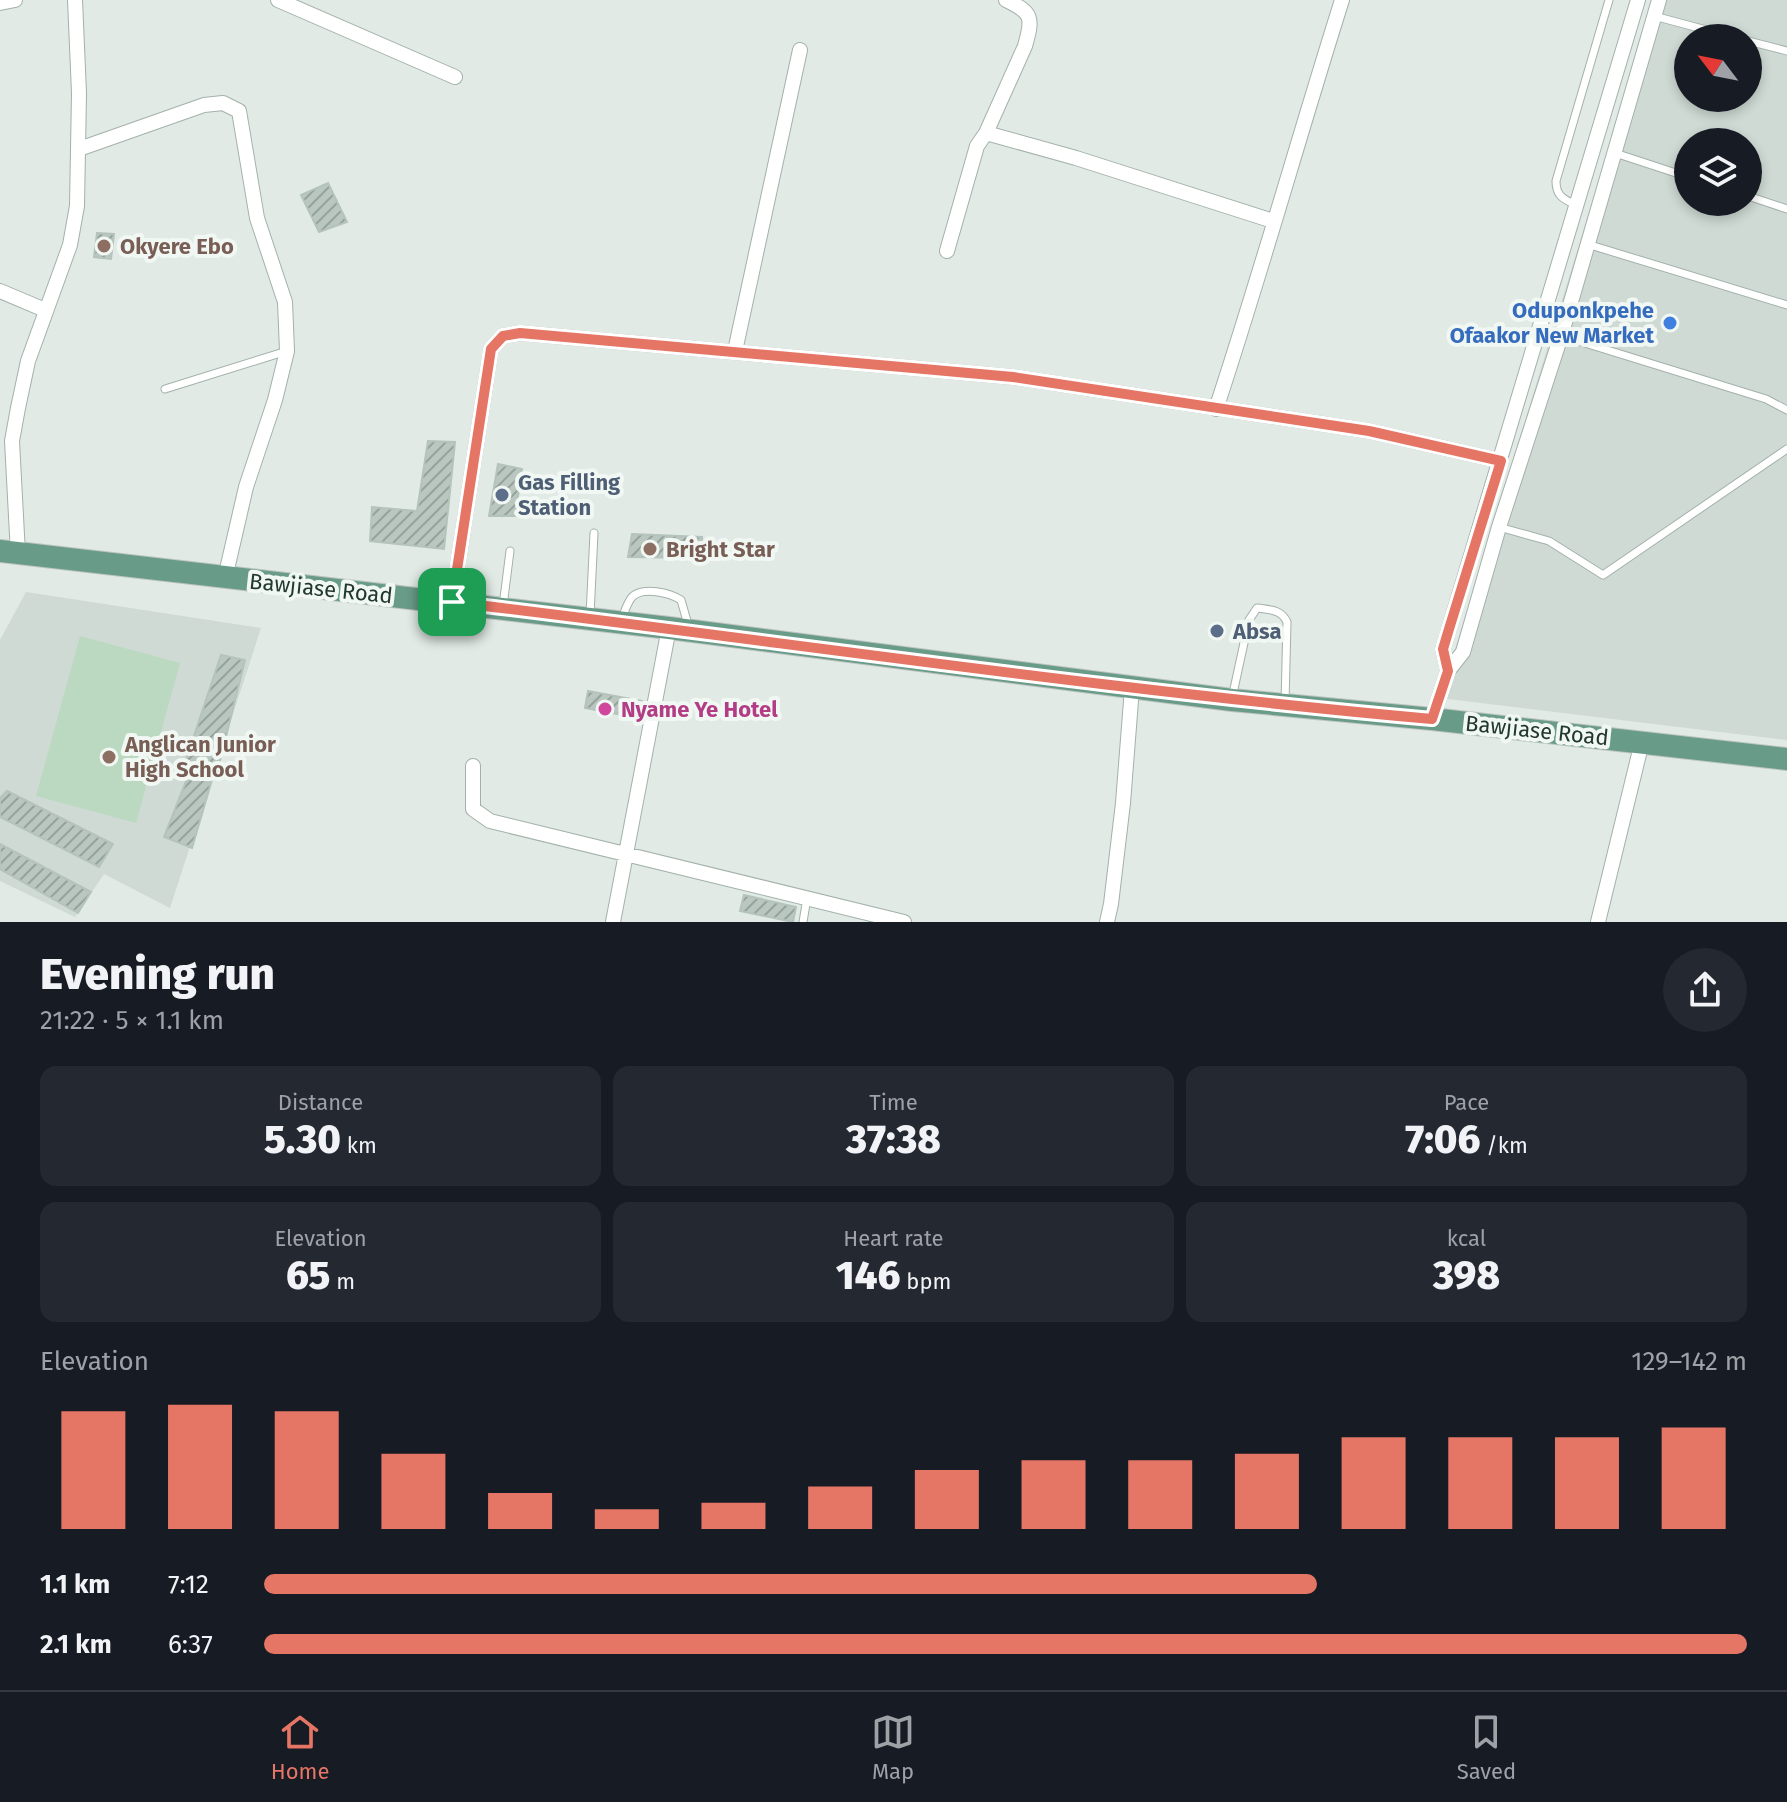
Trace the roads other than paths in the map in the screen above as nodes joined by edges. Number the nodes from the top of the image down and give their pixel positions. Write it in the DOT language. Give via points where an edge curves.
graph roads {
  1 [pos="15,0"];
  2 [pos="75,0"];
  3 [pos="278,0"];
  4 [pos="1006,0"];
  5 [pos="1342,0"];
  6 [pos="1609,0"];
  7 [pos="1638,0"];
  8 [pos="1659,0"];
  9 [pos="0,3"];
  10 [pos="1654,16"];
  11 [pos="1684,24"];
  12 [pos="1762,45"];
  13 [pos="800,50"];
  14 [pos="1787,51"];
  15 [pos="455,77"];
  16 [pos="986,133"];
  17 [pos="79,149"];
  18 [pos="1615,153"];
  19 [pos="1674,172"];
  20 [pos="1762,201"];
  21 [pos="1578,206"];
  22 [pos="1787,209"];
  23 [pos="1273,221"];
  24 [pos="1587,244"];
  25 [pos="947,251"];
  26 [pos="0,291"];
  27 [pos="1787,305"];
  28 [pos="45,310"];
  29 [pos="1561,336"];
  30 [pos="287,351"];
  31 [pos="735,351"];
  32 [pos="165,389"];
  33 [pos="1216,409"];
  34 [pos="1787,410"];
  35 [pos="1787,449"];
  36 [pos="1501,461"];
  37 [pos="1499,527"];
  38 [pos="594,533"];
  39 [pos="510,551"];
  40 [pos="9,552"];
  41 [pos="225,578"];
  42 [pos="452,602"];
  43 [pos="503,608"];
  44 [pos="590,619"];
  45 [pos="620,623"];
  46 [pos="679,630"];
  47 [pos="1448,671"];
  48 [pos="1132,688"];
  49 [pos="1232,700"];
  50 [pos="1285,706"];
  51 [pos="1432,719"];
  52 [pos="1642,742"];
  53 [pos="1787,759"];
  54 [pos="473,766"];
  55 [pos="624,856"];
  56 [pos="807,898"];
  57 [pos="613,922"];
  58 [pos="803,922"];
  59 [pos="904,922"];
  60 [pos="1107,922"];
  61 [pos="1598,922"];
  1 -- 9 [label="street"];
  2 -- 17 [label="street"];
  3 -- 15 [label="street"];
  4 -- 16 [label="street" via="1025,9 1031,19 1025,46"];
  5 -- 23 [label="street"];
  6 -- 21 [label="lane" via="1556,181 1562,199"];
  7 -- 21 [label="street"];
  8 -- 10 [label="street"];
  10 -- 11 [label="lane"];
  10 -- 18 [label="street"];
  12 -- 14 [label="lane"];
  13 -- 31 [label="street"];
  16 -- 23 [label="street"];
  16 -- 25 [label="street" via="977,146"];
  17 -- 28 [label="street" via="70,245"];
  17 -- 30 [label="street" via="204,105 223,103 239,111 257,218 285,302"];
  18 -- 19 [label="lane"];
  18 -- 24 [label="street"];
  20 -- 22 [label="lane"];
  21 -- 36 [label="street"];
  23 -- 33 [label="street"];
  24 -- 27 [label="lane"];
  24 -- 29 [label="street"];
  26 -- 28 [label="street"];
  28 -- 40 [label="street" via="28,361 12,441"];
  29 -- 34 [label="lane"];
  29 -- 37 [label="street"];
  30 -- 32 [label="lane"];
  30 -- 41 [label="street"];
  31 -- 33 [label="street" via="1013,377"];
  31 -- 42 [label="street" via="520,333 496,341"];
  33 -- 36 [label="street" via="1369,431"];
  35 -- 37 [label="lane" via="1603,575 1549,541"];
  36 -- 47 [label="street" via="1443,649"];
  37 -- 47 [label="street" via="1463,652"];
  38 -- 44 [label="lane"];
  39 -- 43 [label="lane"];
  40 -- 41 [label="main road, Bawjiase Road"];
  41 -- 42 [label="main road, Bawjiase Road"];
  42 -- 43 [label="main road, Bawjiase Road"];
  43 -- 44 [label="main road, Bawjiase Road"];
  44 -- 45 [label="main road, Bawjiase Road"];
  45 -- 46 [label="main road, Bawjiase Road"];
  45 -- 46 [label="lane" via="633,596 651,591 681,600 686,610"];
  46 -- 48 [label="main road, Bawjiase Road"];
  46 -- 55 [label="street"];
  47 -- 51 [label="street"];
  48 -- 49 [label="main road, Bawjiase Road"];
  48 -- 60 [label="street"];
  49 -- 50 [label="main road, Bawjiase Road"];
  49 -- 50 [label="lane" via="1249,620 1257,608 1277,610 1287,622"];
  50 -- 51 [label="main road, Bawjiase Road"];
  51 -- 52 [label="main road, Bawjiase Road"];
  52 -- 53 [label="main road, Bawjiase Road"];
  52 -- 61 [label="street"];
  54 -- 55 [label="street" via="473,809 480,816"];
  55 -- 56 [label="street"];
  55 -- 57 [label="street"];
  56 -- 58 [label="lane"];
  56 -- 59 [label="street"];
}
